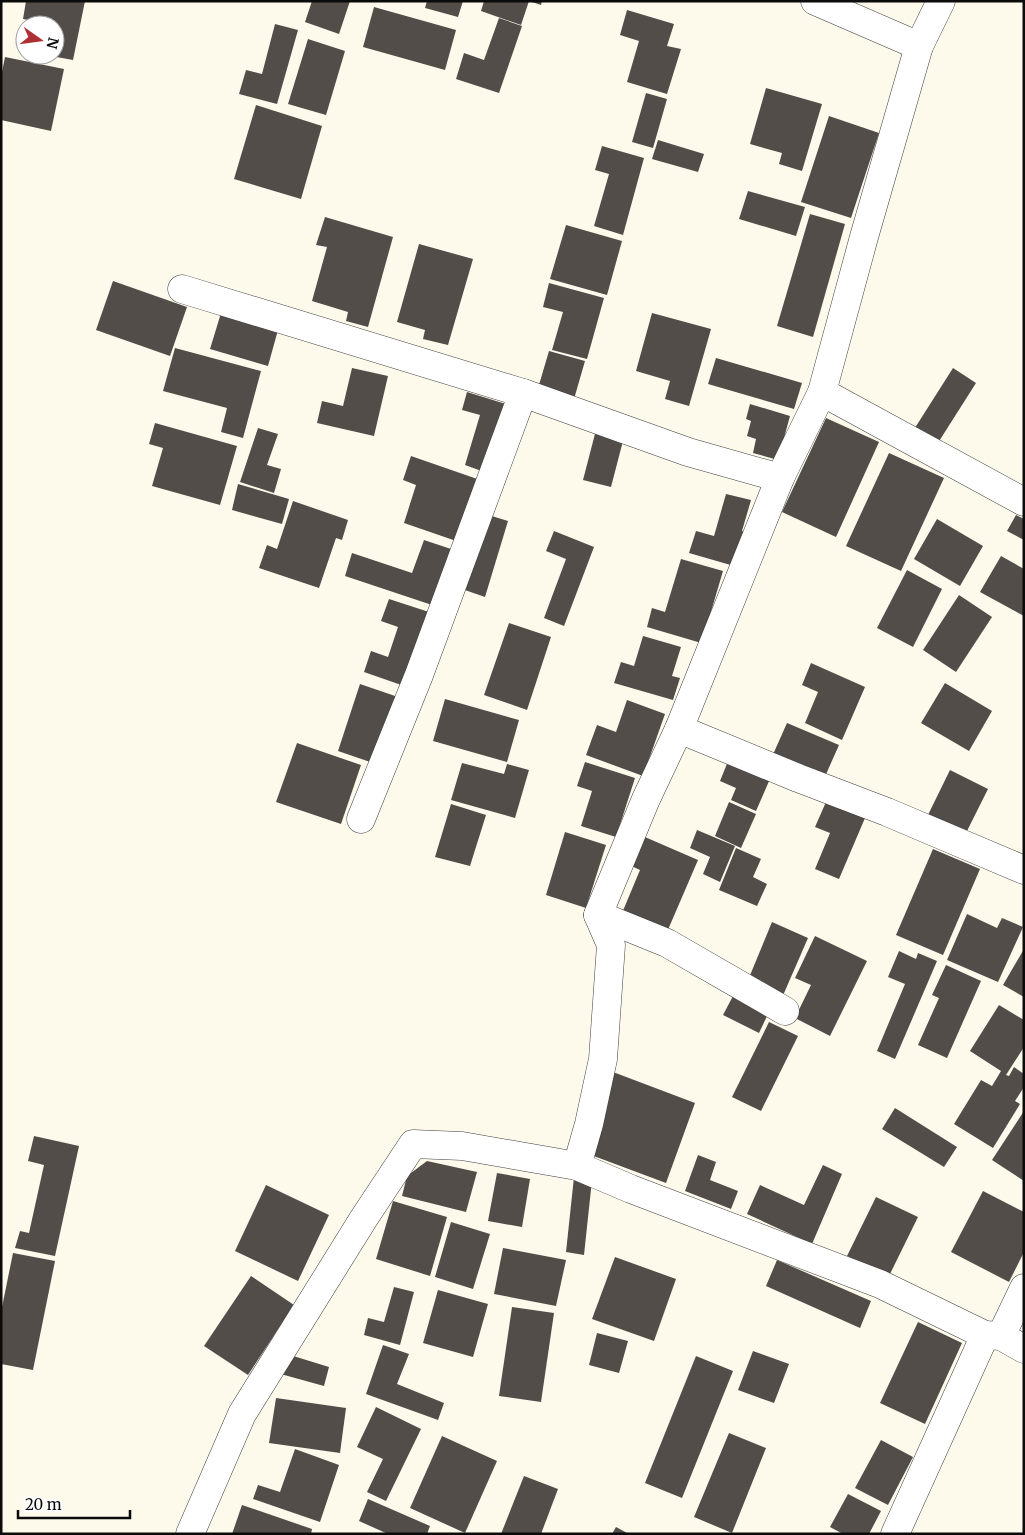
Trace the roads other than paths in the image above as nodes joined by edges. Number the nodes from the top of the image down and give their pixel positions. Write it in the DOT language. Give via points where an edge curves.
graph roads {
  1 [pos="816,1"];
  2 [pos="941,1"];
  3 [pos="919,46"];
  4 [pos="182,289"];
  5 [pos="523,392"];
  6 [pos="822,392"];
  7 [pos="780,478"];
  8 [pos="1024,502"];
  9 [pos="679,729"];
  10 [pos="362,819"];
  11 [pos="1024,870"];
  12 [pos="598,915"];
  13 [pos="785,1010"];
  14 [pos="577,1166"];
  15 [pos="1024,1288"];
  16 [pos="993,1335"];
  17 [pos="1024,1350"];
  18 [pos="190,1534"];
  19 [pos="895,1534"];
  1 -- 3 [label="street"];
  2 -- 3 [label="street"];
  3 -- 6 [label="street"];
  4 -- 5 [label="street"];
  5 -- 7 [label="street" via="688,452"];
  5 -- 10 [label="street" via="419,675"];
  6 -- 7 [label="street"];
  6 -- 8 [label="street"];
  7 -- 9 [label="street"];
  9 -- 11 [label="street"];
  9 -- 12 [label="street"];
  12 -- 13 [label="street" via="667,942"];
  12 -- 14 [label="street" via="611,945 603,1059"];
  14 -- 16 [label="street" via="880,1284"];
  14 -- 18 [label="street" via="462,1146 413,1144 242,1414"];
  15 -- 16 [label="street"];
  16 -- 17 [label="street"];
  16 -- 19 [label="street"];
}
